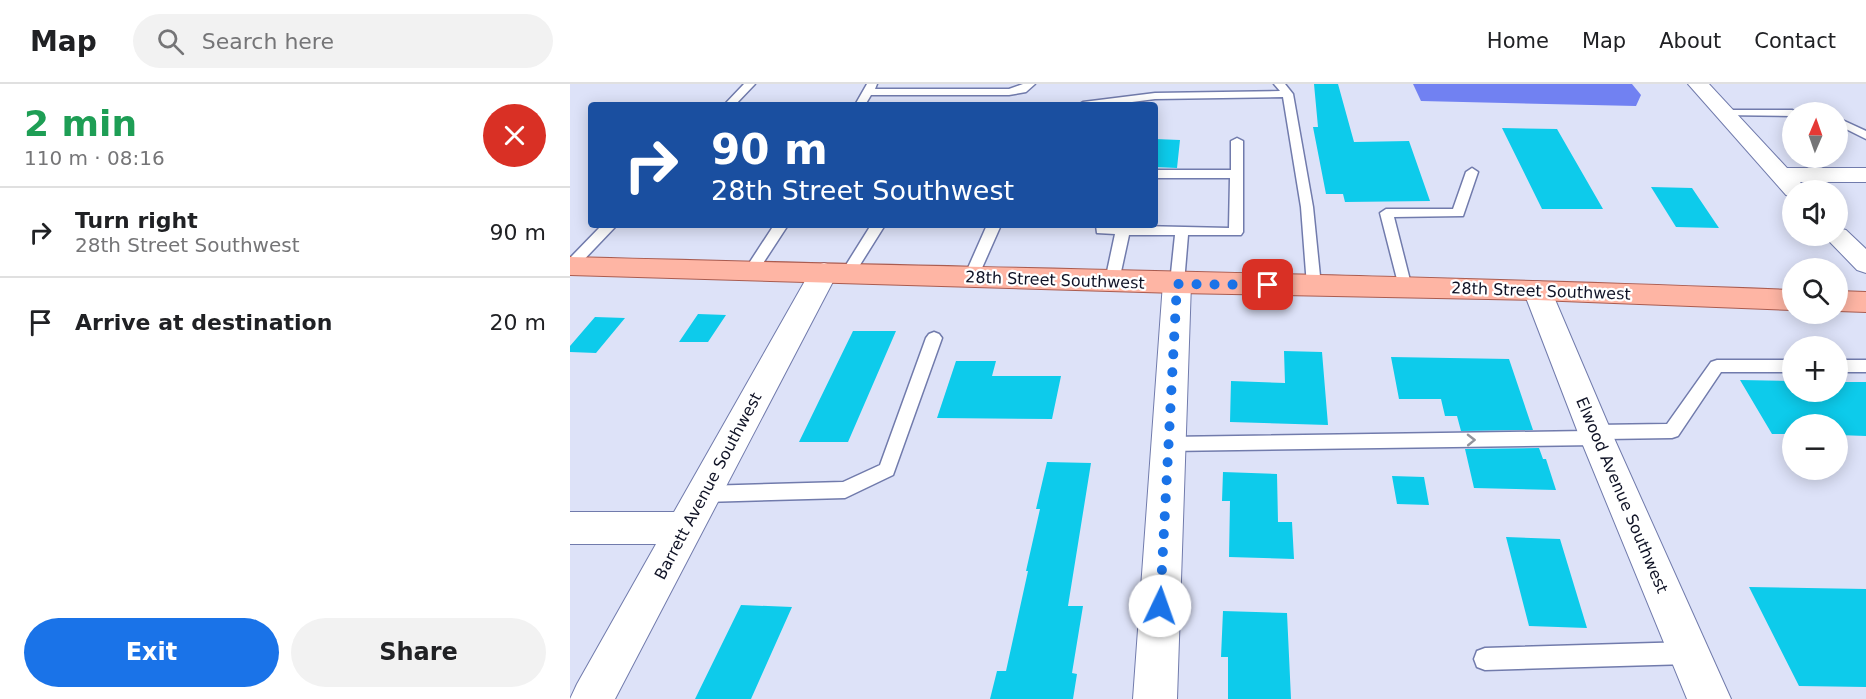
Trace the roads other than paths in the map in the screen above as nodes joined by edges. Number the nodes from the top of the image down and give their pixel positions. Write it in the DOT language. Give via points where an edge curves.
graph roads {
  1 [pos="750,84"];
  2 [pos="1030,84"];
  3 [pos="1279,84"];
  4 [pos="1698,84"];
  5 [pos="871,88"];
  6 [pos="1288,94"];
  7 [pos="732,102"];
  8 [pos="862,102"];
  9 [pos="1107,102"];
  10 [pos="1724,113"];
  11 [pos="1782,113"];
  12 [pos="1848,126"];
  13 [pos="1866,136"];
  14 [pos="1237,141"];
  15 [pos="1472,172"];
  16 [pos="1158,174"];
  17 [pos="1237,174"];
  18 [pos="1866,175"];
  19 [pos="1784,180"];
  20 [pos="1817,180"];
  21 [pos="607,228"];
  22 [pos="779,228"];
  23 [pos="875,228"];
  24 [pos="993,228"];
  25 [pos="1102,228"];
  26 [pos="1123,230"];
  27 [pos="1182,231"];
  28 [pos="1847,246"];
  29 [pos="1866,264"];
  30 [pos="570,266"];
  31 [pos="751,270"];
  32 [pos="836,273"];
  33 [pos="971,277"];
  34 [pos="1113,281"];
  35 [pos="1177,284"];
  36 [pos="1314,286"];
  37 [pos="1405,288"];
  38 [pos="1537,290"];
  39 [pos="1782,300"];
  40 [pos="1848,301"];
  41 [pos="1866,302"];
  42 [pos="934,338"];
  43 [pos="1782,366"];
  44 [pos="1848,366"];
  45 [pos="1866,366"];
  46 [pos="1596,435"];
  47 [pos="1168,444"];
  48 [pos="704,494"];
  49 [pos="570,528"];
  50 [pos="686,528"];
  51 [pos="1689,653"];
  52 [pos="1485,659"];
  53 [pos="592,699"];
  54 [pos="1155,699"];
  55 [pos="1709,699"];
  1 -- 7 [label="lane"];
  2 -- 5 [label="lane" via="1009,92"];
  3 -- 6 [label="lane"];
  4 -- 10 [label="street"];
  5 -- 8 [label="lane"];
  6 -- 9 [label="lane" via="1155,96"];
  6 -- 36 [label="lane" via="1307,207"];
  10 -- 11 [label="lane"];
  10 -- 19 [label="street"];
  12 -- 13 [label="lane"];
  14 -- 17 [label="lane"];
  15 -- 37 [label="lane" via="1458,213 1386,213"];
  16 -- 17 [label="lane"];
  17 -- 27 [label="lane" via="1236,232"];
  18 -- 20 [label="street"];
  21 -- 30 [label="lane"];
  22 -- 31 [label="lane"];
  23 -- 32 [label="lane"];
  24 -- 33 [label="lane"];
  25 -- 26 [label="lane"];
  26 -- 27 [label="lane"];
  26 -- 34 [label="lane"];
  27 -- 35 [label="lane"];
  28 -- 29 [label="street"];
  30 -- 31 [label="main road, 28th Street Southwest"];
  31 -- 32 [label="main road, 28th Street Southwest"];
  32 -- 33 [label="main road, 28th Street Southwest"];
  32 -- 48 [label="street, Barrett Avenue Southwest"];
  33 -- 34 [label="main road, 28th Street Southwest"];
  34 -- 35 [label="main road, 28th Street Southwest"];
  35 -- 36 [label="main road, 28th Street Southwest"];
  35 -- 47 [label="street"];
  36 -- 37 [label="main road, 28th Street Southwest"];
  37 -- 38 [label="main road, 28th Street Southwest"];
  38 -- 39 [label="main road, 28th Street Southwest"];
  38 -- 46 [label="street, Elwood Avenue Southwest"];
  40 -- 41 [label="main road"];
  42 -- 48 [label="lane" via="886,470 844,490"];
  43 -- 46 [label="lane" via="1717,366 1672,431"];
  44 -- 45 [label="lane"];
  47 -- 46 [label="lane, one-way"];
  46 -- 51 [label="street, Elwood Avenue Southwest"];
  47 -- 54 [label="street"];
  48 -- 50 [label="street, Barrett Avenue Southwest"];
  49 -- 50 [label="street"];
  50 -- 53 [label="street, Barrett Avenue Southwest"];
  51 -- 52 [label="lane"];
  51 -- 55 [label="street, Elwood Avenue Southwest"];
}
